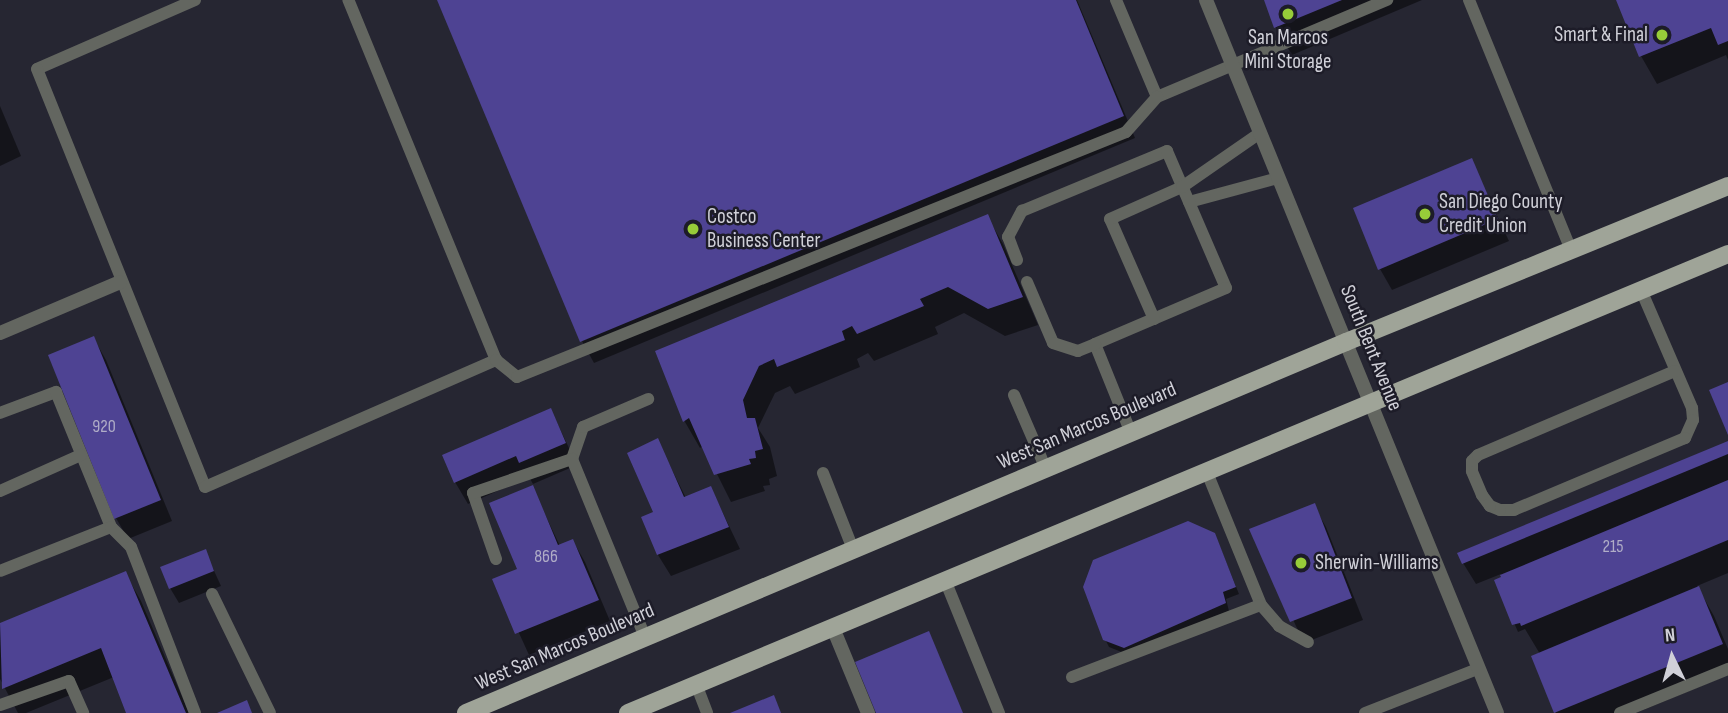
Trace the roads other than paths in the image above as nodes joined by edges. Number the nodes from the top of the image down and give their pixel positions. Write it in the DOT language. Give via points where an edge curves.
graph roads {
  1 [pos="195,0"];
  2 [pos="348,0"];
  3 [pos="1116,0"];
  4 [pos="1206,0"];
  5 [pos="1387,0"];
  6 [pos="1469,0"];
  7 [pos="1231,64"];
  8 [pos="1157,97"];
  9 [pos="1260,133"];
  10 [pos="1278,178"];
  11 [pos="1728,186"];
  12 [pos="1182,187"];
  13 [pos="1189,202"];
  14 [pos="1572,250"];
  15 [pos="1728,254"];
  16 [pos="1017,260"];
  17 [pos="120,282"];
  18 [pos="1027,282"];
  19 [pos="1641,290"];
  20 [pos="1154,319"];
  21 [pos="0,333"];
  22 [pos="1346,342"];
  23 [pos="1095,344"];
  24 [pos="496,359"];
  25 [pos="1675,371"];
  26 [pos="1014,395"];
  27 [pos="648,399"];
  28 [pos="1370,401"];
  29 [pos="0,413"];
  30 [pos="1131,433"];
  31 [pos="81,455"];
  32 [pos="572,459"];
  33 [pos="1046,469"];
  34 [pos="1206,470"];
  35 [pos="823,473"];
  36 [pos="0,491"];
  37 [pos="111,527"];
  38 [pos="853,549"];
  39 [pos="496,559"];
  40 [pos="0,571"];
  41 [pos="945,580"];
  42 [pos="212,594"];
  43 [pos="1261,605"];
  44 [pos="833,628"];
  45 [pos="645,637"];
  46 [pos="1308,642"];
  47 [pos="1477,669"];
  48 [pos="1728,669"];
  49 [pos="1072,677"];
  50 [pos="696,684"];
  51 [pos="0,705"];
  52 [pos="83,713"];
  53 [pos="195,713"];
  54 [pos="270,713"];
  55 [pos="466,713"];
  56 [pos="628,713"];
  57 [pos="707,713"];
  58 [pos="868,713"];
  59 [pos="999,713"];
  60 [pos="1365,713"];
  61 [pos="1497,713"];
  62 [pos="1620,713"];
  1 -- 17 [label="lane" via="37,69"];
  2 -- 24 [label="lane"];
  3 -- 8 [label="lane"];
  4 -- 7 [label="street, South Bent Avenue"];
  5 -- 7 [label="lane"];
  6 -- 14 [label="lane"];
  7 -- 8 [label="lane"];
  7 -- 9 [label="street, South Bent Avenue"];
  8 -- 24 [label="lane" via="1126,132 517,377"];
  9 -- 10 [label="street, South Bent Avenue"];
  9 -- 12 [label="lane"];
  10 -- 13 [label="lane"];
  10 -- 22 [label="street, South Bent Avenue"];
  11 -- 14 [label="main road, West San Marcos Boulevard"];
  12 -- 13 [label="lane"];
  12 -- 16 [label="lane" via="1167,151 1022,211 1008,237"];
  12 -- 20 [label="lane" via="1110,219"];
  13 -- 20 [label="lane" via="1226,288"];
  14 -- 22 [label="main road, West San Marcos Boulevard"];
  15 -- 19 [label="main road"];
  17 -- 21 [label="street"];
  17 -- 24 [label="lane" via="205,487"];
  18 -- 23 [label="lane" via="1053,344 1078,351"];
  19 -- 25 [label="lane"];
  19 -- 28 [label="main road"];
  20 -- 23 [label="lane"];
  22 -- 28 [label="street, South Bent Avenue"];
  22 -- 30 [label="main road, West San Marcos Boulevard"];
  23 -- 30 [label="lane"];
  25 -- 25 [label="lane" via="1478,455 1472,461 1472,471 1482,495 1490,506 1514,510 1677,444 1693,420"];
  26 -- 33 [label="lane"];
  27 -- 32 [label="lane" via="583,427"];
  28 -- 34 [label="main road"];
  28 -- 47 [label="street, South Bent Avenue"];
  29 -- 31 [label="lane" via="55,392"];
  30 -- 33 [label="main road, West San Marcos Boulevard"];
  31 -- 36 [label="lane"];
  31 -- 37 [label="lane"];
  32 -- 39 [label="lane" via="473,493"];
  32 -- 45 [label="lane"];
  33 -- 38 [label="main road, West San Marcos Boulevard"];
  34 -- 41 [label="main road"];
  34 -- 43 [label="lane"];
  35 -- 38 [label="lane"];
  37 -- 40 [label="lane"];
  37 -- 53 [label="lane" via="131,547"];
  38 -- 45 [label="main road, West San Marcos Boulevard"];
  41 -- 44 [label="main road"];
  41 -- 59 [label="lane"];
  42 -- 54 [label="lane"];
  43 -- 46 [label="lane" via="1279,626"];
  43 -- 49 [label="lane"];
  44 -- 50 [label="main road"];
  44 -- 58 [label="street"];
  45 -- 55 [label="main road, West San Marcos Boulevard"];
  47 -- 60 [label="lane"];
  47 -- 61 [label="street, South Bent Avenue"];
  48 -- 62 [label="lane"];
  50 -- 56 [label="main road"];
  50 -- 57 [label="lane"];
  51 -- 52 [label="lane" via="69,681"];
}
